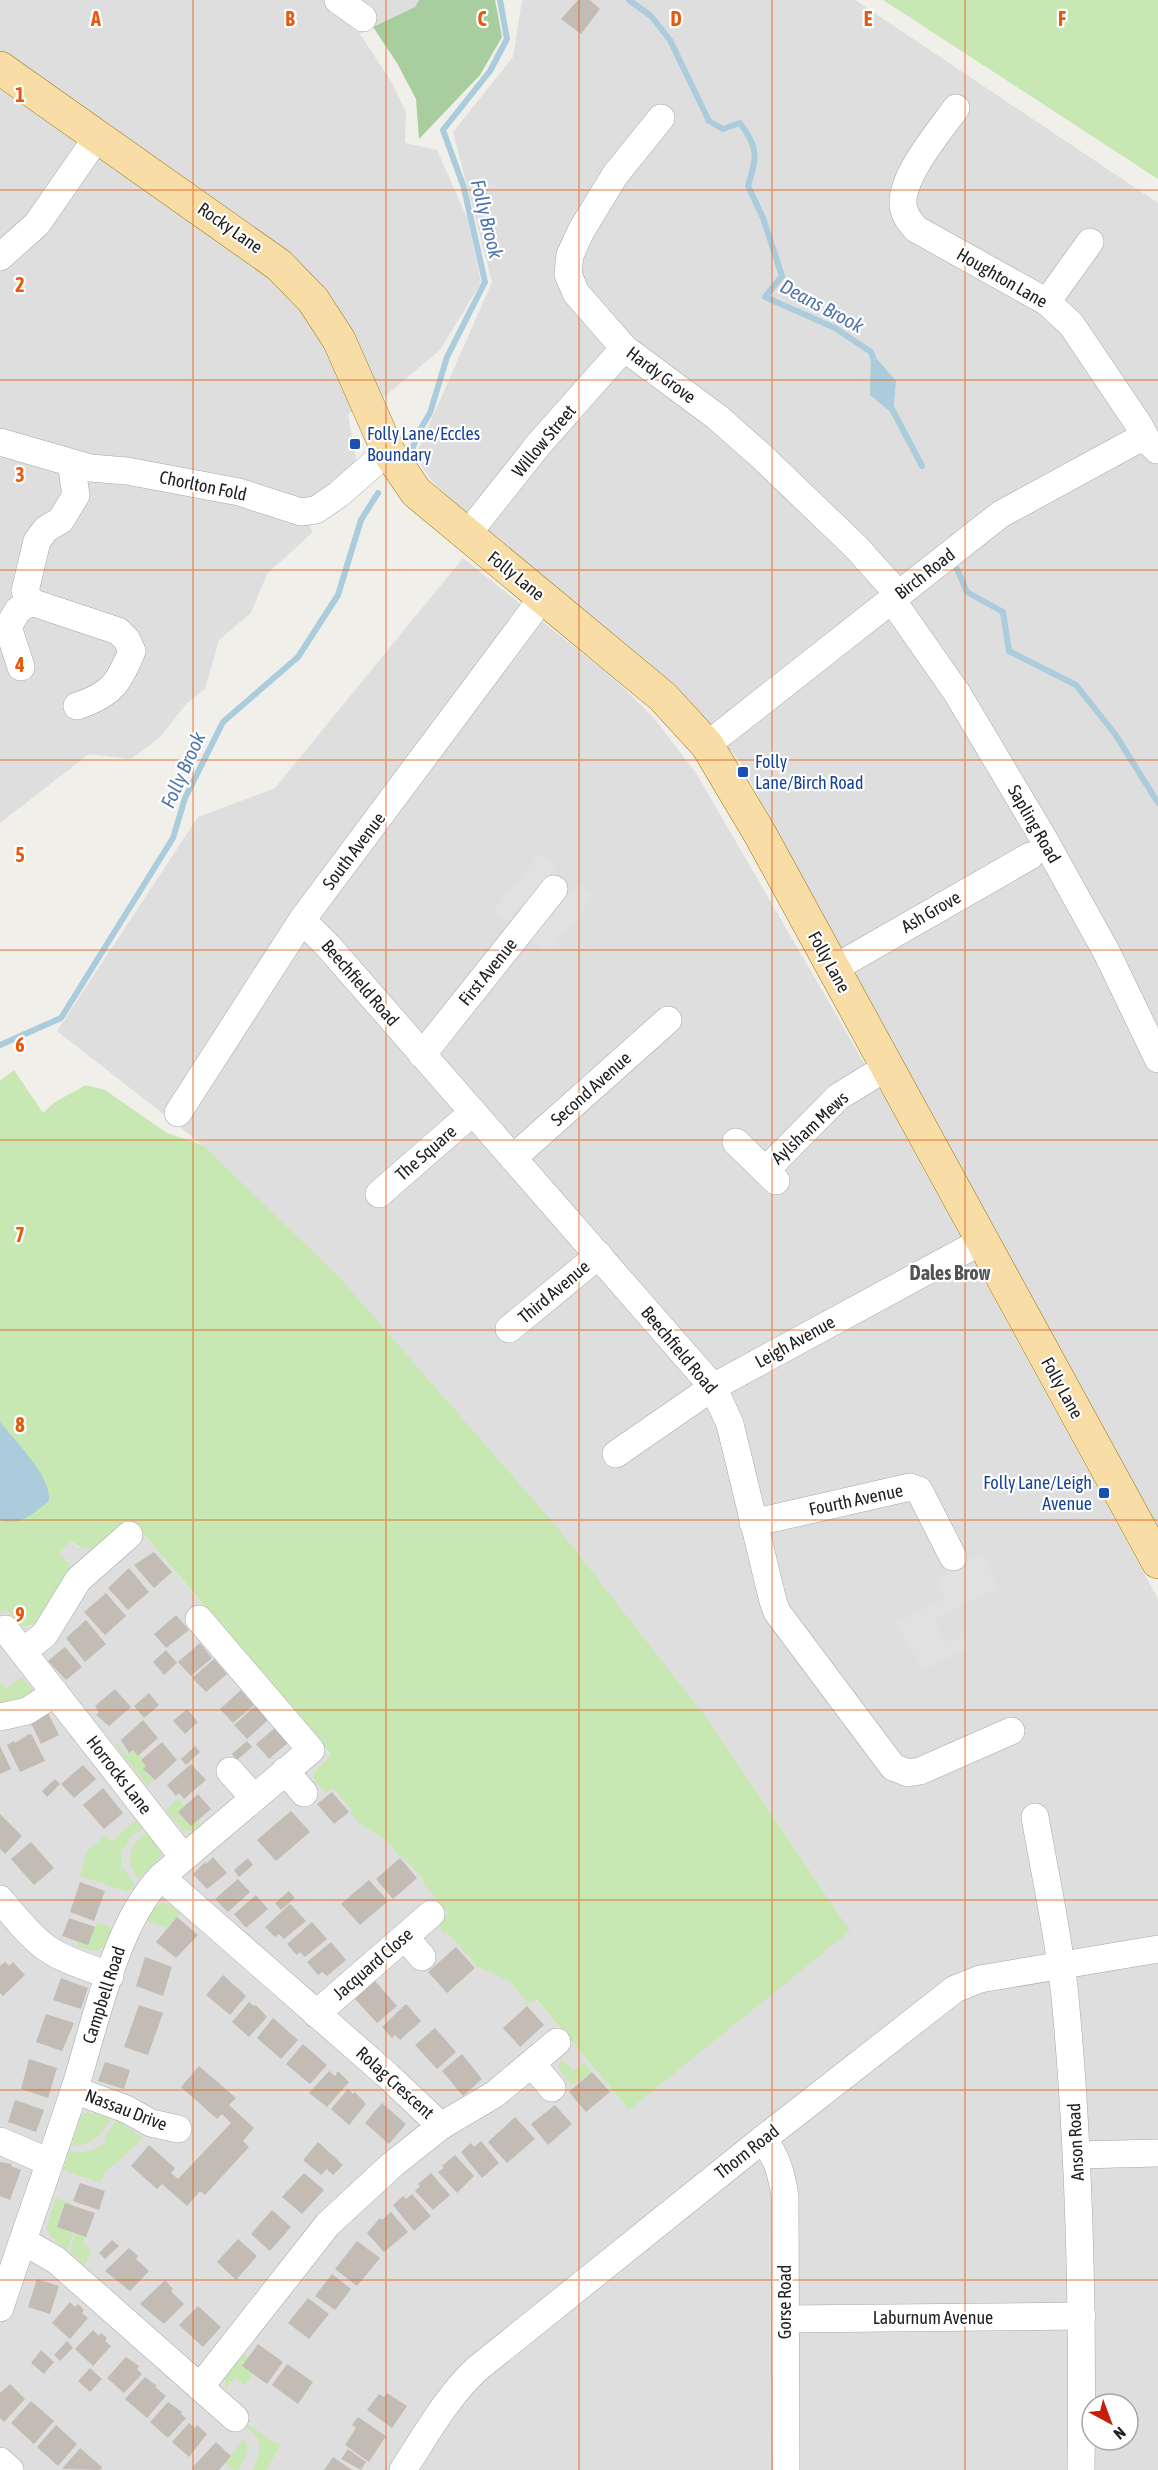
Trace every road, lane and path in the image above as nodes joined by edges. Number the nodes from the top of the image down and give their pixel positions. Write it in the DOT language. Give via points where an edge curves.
graph roads {
  1 [pos="338,0"];
  2 [pos="363,18"];
  3 [pos="0,69"];
  4 [pos="956,108"];
  5 [pos="661,118"];
  6 [pos="98,136"];
  7 [pos="1090,242"];
  8 [pos="0,257"];
  9 [pos="1047,302"];
  10 [pos="624,348"];
  11 [pos="1154,440"];
  12 [pos="0,442"];
  13 [pos="388,451"];
  14 [pos="71,463"];
  15 [pos="466,536"];
  16 [pos="543,597"];
  17 [pos="896,597"];
  18 [pos="31,602"];
  19 [pos="21,667"];
  20 [pos="77,706"];
  21 [pos="707,745"];
  22 [pos="1030,856"];
  23 [pos="554,890"];
  24 [pos="302,920"];
  25 [pos="833,969"];
  26 [pos="668,1020"];
  27 [pos="422,1055"];
  28 [pos="1158,1059"];
  29 [pos="887,1068"];
  30 [pos="472,1112"];
  31 [pos="178,1113"];
  32 [pos="736,1142"];
  33 [pos="513,1158"];
  34 [pos="379,1194"];
  35 [pos="982,1241"];
  36 [pos="599,1255"];
  37 [pos="509,1329"];
  38 [pos="712,1387"];
  39 [pos="616,1454"];
  40 [pos="753,1523"];
  41 [pos="129,1534"];
  42 [pos="953,1557"];
  43 [pos="1158,1562"];
  44 [pos="199,1619"];
  45 [pos="4,1629"];
  46 [pos="23,1652"];
  47 [pos="55,1693"];
  48 [pos="0,1717"];
  49 [pos="1011,1731"];
  50 [pos="230,1771"];
  51 [pos="285,1771"];
  52 [pos="304,1793"];
  53 [pos="253,1797"];
  54 [pos="1035,1817"];
  55 [pos="183,1857"];
  56 [pos="160,1877"];
  57 [pos="0,1899"];
  58 [pos="431,1914"];
  59 [pos="1158,1949"];
  60 [pos="1061,1966"];
  61 [pos="110,1976"];
  62 [pos="316,2014"];
  63 [pos="557,2042"];
  64 [pos="532,2064"];
  65 [pos="552,2088"];
  66 [pos="74,2090"];
  67 [pos="441,2126"];
  68 [pos="178,2129"];
  69 [pos="763,2139"];
  70 [pos="0,2140"];
  71 [pos="1158,2153"];
  72 [pos="1078,2155"];
  73 [pos="49,2162"];
  74 [pos="23,2241"];
  75 [pos="0,2308"];
  76 [pos="1082,2316"];
  77 [pos="785,2319"];
  78 [pos="200,2386"];
  79 [pos="235,2418"];
  80 [pos="0,2461"];
  81 [pos="10,2470"];
  82 [pos="403,2470"];
  83 [pos="786,2470"];
  84 [pos="1081,2470"];
  1 -- 2 [label="street"];
  3 -- 6 [label="main road, Rocky Lane"];
  4 -- 9 [label="street, Houghton Lane" via="912,173 905,189 906,217 916,229"];
  5 -- 10 [label="street, Hardy Grove" via="596,203 570,255 568,274 576,293"];
  6 -- 8 [label="street" via="37,224"];
  6 -- 13 [label="main road, Rocky Lane" via="260,250 297,282 339,340"];
  7 -- 9 [label="street"];
  9 -- 11 [label="street, Houghton Lane" via="1071,324"];
  10 -- 15 [label="street, Willow Street" via="538,445"];
  10 -- 17 [label="street, Hardy Grove" via="742,439 856,547"];
  11 -- 17 [label="street, Birch Road" via="1137,440 1001,514"];
  12 -- 14 [label="street, Chorlton Fold"];
  13 -- 14 [label="street, Chorlton Fold" via="339,494 316,510 301,512 239,492"];
  13 -- 15 [label="main road, Folly Lane" via="416,492"];
  14 -- 18 [label="street" via="76,495 62,520 46,529 38,541 25,591"];
  15 -- 16 [label="main road, Folly Lane"];
  16 -- 21 [label="main road, Folly Lane" via="663,697"];
  16 -- 24 [label="street, South Avenue"];
  17 -- 21 [label="street, Birch Road"];
  17 -- 28 [label="street, Sapling Road" via="1045,841 1107,953"];
  18 -- 19 [label="street" via="18,610 8,627"];
  18 -- 20 [label="street" via="118,632 132,651 113,688 98,699"];
  21 -- 25 [label="main road, Folly Lane"];
  22 -- 25 [label="street, Ash Grove"];
  23 -- 27 [label="street, First Avenue"];
  24 -- 27 [label="street, Beechfield Road"];
  24 -- 31 [label="street, South Avenue"];
  25 -- 29 [label="main road, Folly Lane"];
  26 -- 33 [label="street, Second Avenue"];
  27 -- 30 [label="street, Beechfield Road"];
  29 -- 32 [label="street, Aylsham Mews" via="838,1097 770,1176"];
  29 -- 35 [label="main road, Folly Lane"];
  30 -- 33 [label="street, Beechfield Road"];
  30 -- 34 [label="street, The Square"];
  33 -- 36 [label="street, Beechfield Road"];
  35 -- 38 [label="street, Leigh Avenue"];
  35 -- 43 [label="main road, Folly Lane"];
  36 -- 37 [label="street, Third Avenue"];
  36 -- 38 [label="street, Beechfield Road"];
  38 -- 39 [label="street, Leigh Avenue"];
  38 -- 40 [label="street, Beechfield Road" via="730,1424"];
  40 -- 42 [label="street, Fourth Avenue" via="910,1487 919,1490"];
  40 -- 49 [label="street, Beechfield Road" via="777,1612 893,1767 908,1773 920,1771"];
  41 -- 46 [label="street" via="80,1562 78,1580 45,1634"];
  44 -- 51 [label="street, Campbell Road" via="311,1750"];
  45 -- 46 [label="street, Horrocks Lane"];
  46 -- 47 [label="street, Horrocks Lane"];
  47 -- 48 [label="street" via="27,1711"];
  47 -- 55 [label="street, Horrocks Lane"];
  50 -- 53 [label="street"];
  51 -- 52 [label="street"];
  51 -- 53 [label="street, Campbell Road"];
  53 -- 55 [label="street, Campbell Road"];
  54 -- 60 [label="street, Anson Road"];
  55 -- 56 [label="street, Campbell Road"];
  56 -- 61 [label="street, Campbell Road" via="141,1899"];
  56 -- 62 [label="street, Rolag Crescent"];
  57 -- 61 [label="street" via="45,1947"];
  58 -- 62 [label="street, Jacquard Close" via="414,1947"];
  59 -- 60 [label="street, Thorn Road"];
  60 -- 69 [label="street, Thorn Road" via="980,1979 955,1989"];
  60 -- 72 [label="street, Anson Road"];
  61 -- 66 [label="street, Campbell Road"];
  62 -- 67 [label="street, Rolag Crescent"];
  63 -- 64 [label="street"];
  64 -- 65 [label="street"];
  64 -- 67 [label="street" via="486,2100"];
  66 -- 68 [label="street, Nassau Drive" via="126,2109 151,2123"];
  66 -- 73 [label="street, Campbell Road"];
  67 -- 78 [label="street, Rolag Crescent" via="328,2224"];
  69 -- 77 [label="street, Gorse Road" via="775,2158 784,2188"];
  69 -- 82 [label="street, Thorn Road" via="468,2377"];
  70 -- 73 [label="street"];
  71 -- 72 [label="street"];
  72 -- 76 [label="street, Anson Road"];
  73 -- 74 [label="street, Campbell Road"];
  74 -- 75 [label="street, Campbell Road"];
  74 -- 78 [label="street" via="56,2260"];
  76 -- 77 [label="street, Laburnum Avenue"];
  76 -- 84 [label="street, Anson Road"];
  77 -- 83 [label="street, Gorse Road"];
  78 -- 79 [label="street"];
  80 -- 81 [label="street"];
}
